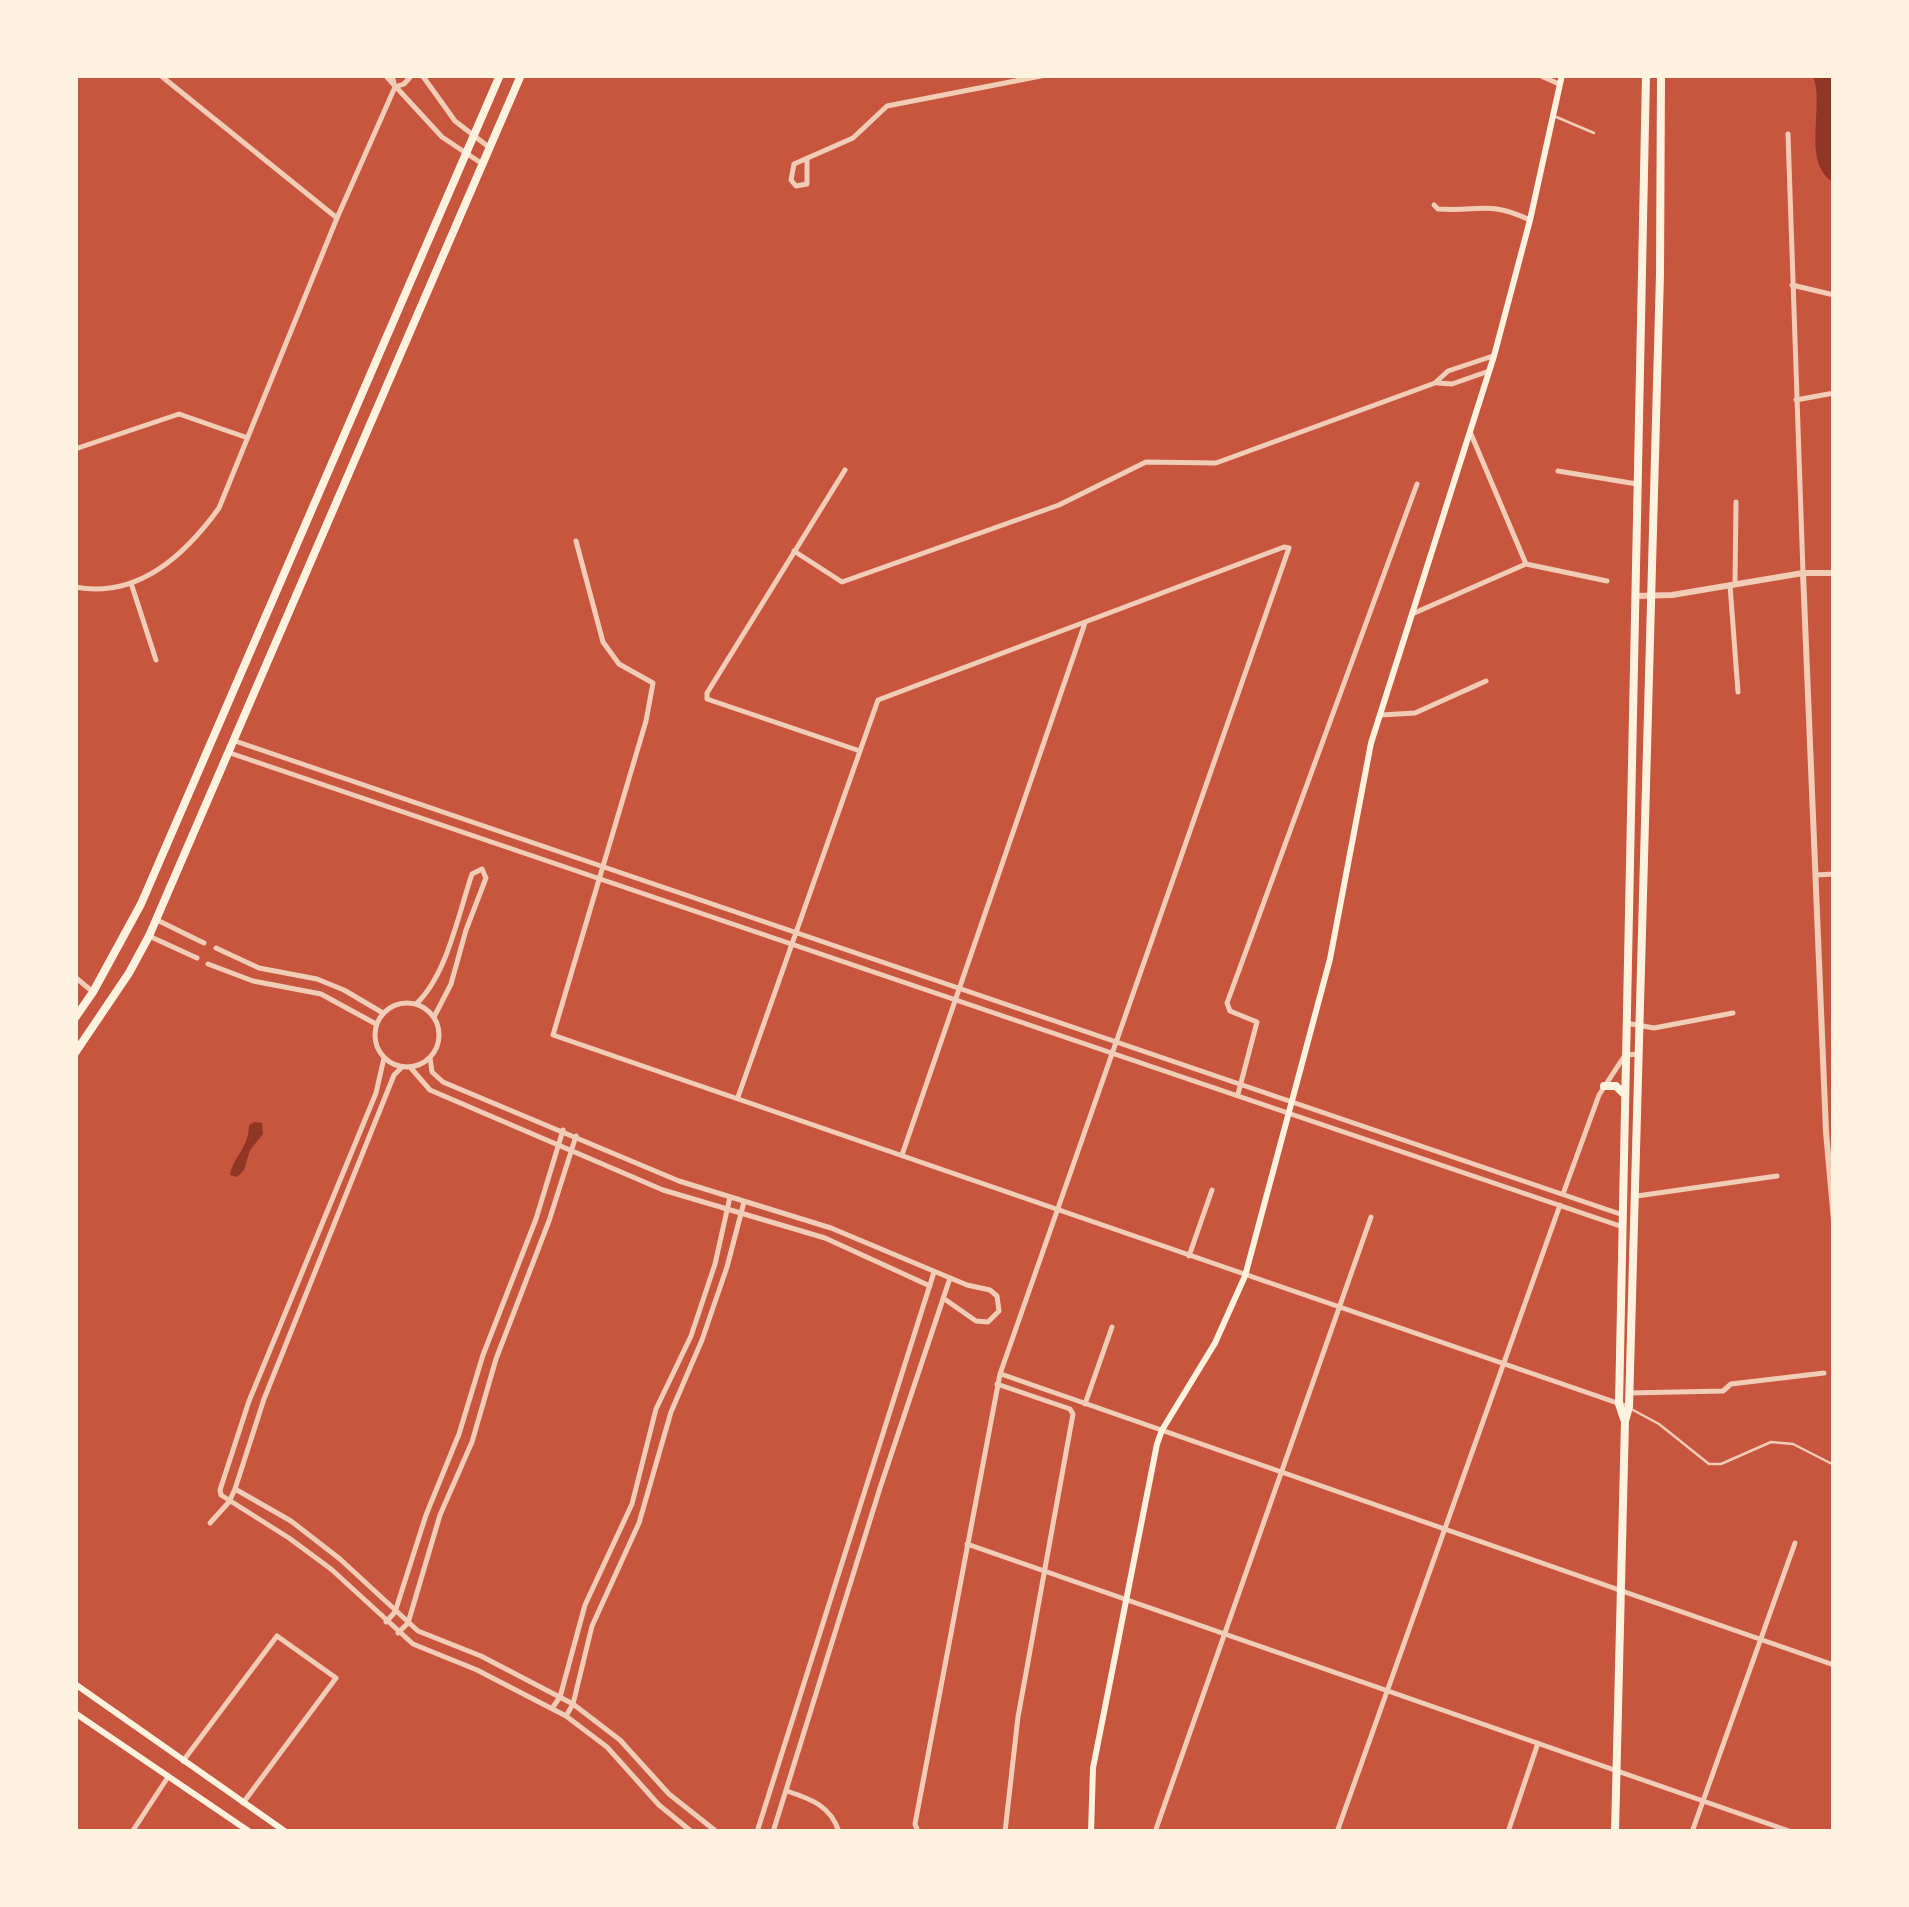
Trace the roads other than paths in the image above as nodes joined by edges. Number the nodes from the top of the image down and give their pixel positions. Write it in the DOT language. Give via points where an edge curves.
graph roads {
  1 [pos="160,75"];
  2 [pos="181,75"];
  3 [pos="384,75"];
  4 [pos="392,75"];
  5 [pos="412,75"];
  6 [pos="422,75"];
  7 [pos="500,75"];
  8 [pos="521,75"];
  9 [pos="1046,75"];
  10 [pos="1539,75"];
  11 [pos="1562,75"];
  12 [pos="1646,75"];
  13 [pos="1662,75"];
  14 [pos="1014,78"];
  15 [pos="1560,84"];
  16 [pos="173,86"];
  17 [pos="395,86"];
  18 [pos="1553,115"];
  19 [pos="1594,134"];
  20 [pos="1788,134"];
  21 [pos="474,137"];
  22 [pos="490,148"];
  23 [pos="466,155"];
  24 [pos="808,158"];
  25 [pos="482,164"];
  26 [pos="1434,205"];
  27 [pos="337,218"];
  28 [pos="1530,220"];
  29 [pos="1792,285"];
  30 [pos="1834,295"];
  31 [pos="1494,356"];
  32 [pos="1489,371"];
  33 [pos="1434,383"];
  34 [pos="1834,393"];
  35 [pos="1796,400"];
  36 [pos="1470,431"];
  37 [pos="245,437"];
  38 [pos="75,449"];
  39 [pos="1638,468"];
  40 [pos="1654,468"];
  41 [pos="845,470"];
  42 [pos="1558,471"];
  43 [pos="1416,484"];
  44 [pos="1637,484"];
  45 [pos="1736,502"];
  46 [pos="576,541"];
  47 [pos="794,552"];
  48 [pos="1526,564"];
  49 [pos="1802,572"];
  50 [pos="1834,574"];
  51 [pos="1606,581"];
  52 [pos="131,583"];
  53 [pos="1733,585"];
  54 [pos="75,587"];
  55 [pos="1634,596"];
  56 [pos="1650,598"];
  57 [pos="1412,614"];
  58 [pos="1085,622"];
  59 [pos="156,660"];
  60 [pos="1486,681"];
  61 [pos="1738,692"];
  62 [pos="1380,715"];
  63 [pos="232,740"];
  64 [pos="227,752"];
  65 [pos="860,752"];
  66 [pos="323,772"];
  67 [pos="318,784"];
  68 [pos="426,807"];
  69 [pos="422,819"];
  70 [pos="602,867"];
  71 [pos="615,871"];
  72 [pos="1834,874"];
  73 [pos="1816,876"];
  74 [pos="598,878"];
  75 [pos="611,883"];
  76 [pos="156,920"];
  77 [pos="796,933"];
  78 [pos="149,936"];
  79 [pos="204,943"];
  80 [pos="792,944"];
  81 [pos="216,948"];
  82 [pos="196,958"];
  83 [pos="208,964"];
  84 [pos="75,977"];
  85 [pos="960,989"];
  86 [pos="93,992"];
  87 [pos="956,1000"];
  88 [pos="416,1004"];
  89 [pos="383,1013"];
  90 [pos="1733,1013"];
  91 [pos="434,1017"];
  92 [pos="75,1018"];
  93 [pos="1626,1023"];
  94 [pos="376,1024"];
  95 [pos="1640,1026"];
  96 [pos="1116,1042"];
  97 [pos="1112,1053"];
  98 [pos="75,1054"];
  99 [pos="1639,1054"];
  100 [pos="1625,1055"];
  101 [pos="384,1058"];
  102 [pos="430,1058"];
  103 [pos="406,1067"];
  104 [pos="1242,1082"];
  105 [pos="1604,1086"];
  106 [pos="1238,1094"];
  107 [pos="1624,1094"];
  108 [pos="738,1097"];
  109 [pos="1291,1099"];
  110 [pos="1288,1110"];
  111 [pos="1359,1123"];
  112 [pos="562,1130"];
  113 [pos="1830,1131"];
  114 [pos="1355,1134"];
  115 [pos="576,1136"];
  116 [pos="561,1144"];
  117 [pos="572,1150"];
  118 [pos="902,1155"];
  119 [pos="1472,1162"];
  120 [pos="1468,1173"];
  121 [pos="1777,1176"];
  122 [pos="1212,1190"];
  123 [pos="1563,1194"];
  124 [pos="1636,1196"];
  125 [pos="730,1198"];
  126 [pos="744,1202"];
  127 [pos="1560,1205"];
  128 [pos="1058,1210"];
  129 [pos="727,1211"];
  130 [pos="742,1215"];
  131 [pos="1623,1215"];
  132 [pos="1371,1217"];
  133 [pos="1834,1221"];
  134 [pos="1623,1227"];
  135 [pos="1188,1256"];
  136 [pos="935,1271"];
  137 [pos="301,1272"];
  138 [pos="1245,1276"];
  139 [pos="315,1277"];
  140 [pos="950,1278"];
  141 [pos="930,1286"];
  142 [pos="943,1298"];
  143 [pos="1339,1308"];
  144 [pos="1112,1327"];
  145 [pos="483,1355"];
  146 [pos="496,1359"];
  147 [pos="1501,1366"];
  148 [pos="1824,1373"];
  149 [pos="1000,1374"];
  150 [pos="998,1384"];
  151 [pos="1629,1394"];
  152 [pos="1085,1404"];
  153 [pos="1624,1406"];
  154 [pos="1162,1430"];
  155 [pos="648,1444"];
  156 [pos="661,1446"];
  157 [pos="1834,1465"];
  158 [pos="1281,1472"];
  159 [pos="235,1489"];
  160 [pos="229,1502"];
  161 [pos="210,1524"];
  162 [pos="1444,1528"];
  163 [pos="1795,1543"];
  164 [pos="967,1544"];
  165 [pos="1044,1572"];
  166 [pos="1621,1590"];
  167 [pos="1126,1601"];
  168 [pos="395,1612"];
  169 [pos="826,1613"];
  170 [pos="840,1618"];
  171 [pos="386,1622"];
  172 [pos="408,1623"];
  173 [pos="398,1633"];
  174 [pos="1224,1634"];
  175 [pos="1761,1639"];
  176 [pos="1834,1665"];
  177 [pos="75,1684"];
  178 [pos="1386,1690"];
  179 [pos="560,1697"];
  180 [pos="573,1704"];
  181 [pos="552,1708"];
  182 [pos="75,1713"];
  183 [pos="566,1716"];
  184 [pos="1538,1743"];
  185 [pos="183,1761"];
  186 [pos="1617,1770"];
  187 [pos="168,1777"];
  188 [pos="788,1790"];
  189 [pos="1704,1801"];
  190 [pos="243,1803"];
  191 [pos="237,1824"];
  192 [pos="132,1832"];
  193 [pos="232,1832"];
  194 [pos="250,1832"];
  195 [pos="286,1832"];
  196 [pos="692,1832"];
  197 [pos="716,1832"];
  198 [pos="758,1832"];
  199 [pos="773,1832"];
  200 [pos="839,1832"];
  201 [pos="918,1832"];
  202 [pos="1005,1832"];
  203 [pos="1092,1832"];
  204 [pos="1155,1832"];
  205 [pos="1338,1832"];
  206 [pos="1508,1832"];
  207 [pos="1615,1832"];
  208 [pos="1692,1832"];
  209 [pos="1792,1832"];
  1 -- 16 [label="street"];
  2 -- 16 [label="street"];
  3 -- 17 [label="street"];
  4 -- 17 [label="street"];
  5 -- 17 [label="street"];
  6 -- 21 [label="street"];
  7 -- 21 [label="main road"];
  8 -- 22 [label="main road"];
  9 -- 14 [label="street"];
  10 -- 15 [label="street"];
  11 -- 15 [label="main road"];
  12 -- 39 [label="main road"];
  13 -- 40 [label="main road"];
  14 -- 24 [label="street" via="887,106 853,138"];
  15 -- 18 [label="main road"];
  16 -- 27 [label="street"];
  17 -- 23 [label="street"];
  17 -- 27 [label="street"];
  18 -- 19 [label="lane"];
  18 -- 28 [label="main road"];
  20 -- 29 [label="street"];
  21 -- 22 [label="street"];
  21 -- 23 [label="main road"];
  22 -- 25 [label="main road"];
  23 -- 25 [label="street"];
  23 -- 86 [label="main road" via="141,904"];
  24 -- 24 [label="street" via="807,184 796,186 794,164"];
  25 -- 63 [label="main road"];
  26 -- 28 [label="street" via="1502,207"];
  27 -- 37 [label="street"];
  28 -- 31 [label="main road"];
  29 -- 30 [label="street"];
  29 -- 35 [label="street"];
  31 -- 32 [label="main road"];
  31 -- 33 [label="street"];
  32 -- 33 [label="street"];
  32 -- 36 [label="main road"];
  33 -- 47 [label="street" via="1216,463 1146,462 1059,506 842,582"];
  34 -- 35 [label="street"];
  35 -- 49 [label="street"];
  36 -- 48 [label="street"];
  36 -- 57 [label="main road"];
  37 -- 38 [label="street" via="179,414"];
  37 -- 52 [label="street" via="219,508 200,534 176,559"];
  39 -- 40 [label="main road"];
  39 -- 44 [label="main road"];
  40 -- 56 [label="main road"];
  41 -- 47 [label="street"];
  42 -- 44 [label="street"];
  43 -- 104 [label="street" via="1227,1002 1230,1011 1257,1022"];
  44 -- 55 [label="main road"];
  45 -- 53 [label="street"];
  46 -- 70 [label="street" via="603,642 619,664 653,683"];
  47 -- 65 [label="street" via="706,698"];
  48 -- 51 [label="street"];
  48 -- 57 [label="street"];
  49 -- 50 [label="street"];
  49 -- 53 [label="street"];
  49 -- 73 [label="street"];
  52 -- 54 [label="street"];
  52 -- 59 [label="street"];
  53 -- 56 [label="street"];
  53 -- 61 [label="street"];
  55 -- 56 [label="street"];
  55 -- 93 [label="main road"];
  56 -- 95 [label="main road"];
  57 -- 62 [label="main road"];
  58 -- 65 [label="street" via="878,700"];
  58 -- 85 [label="street"];
  58 -- 96 [label="street" via="1289,548"];
  60 -- 62 [label="street" via="1415,713"];
  62 -- 109 [label="main road" via="1330,960"];
  63 -- 64 [label="main road"];
  63 -- 66 [label="street"];
  64 -- 67 [label="street"];
  64 -- 76 [label="main road"];
  65 -- 77 [label="street"];
  66 -- 67 [label="street"];
  66 -- 68 [label="street"];
  67 -- 69 [label="street"];
  68 -- 69 [label="lane"];
  68 -- 70 [label="street"];
  69 -- 74 [label="street"];
  70 -- 71 [label="street"];
  70 -- 74 [label="street"];
  71 -- 75 [label="street"];
  71 -- 77 [label="street"];
  72 -- 73 [label="street"];
  73 -- 113 [label="street"];
  74 -- 75 [label="street"];
  74 -- 108 [label="street" via="554,1035"];
  75 -- 80 [label="street"];
  76 -- 78 [label="main road"];
  76 -- 79 [label="street"];
  77 -- 80 [label="street"];
  77 -- 85 [label="street"];
  78 -- 82 [label="street"];
  78 -- 98 [label="main road"];
  80 -- 87 [label="street"];
  80 -- 108 [label="street"];
  81 -- 89 [label="street" via="259,968 317,979"];
  83 -- 94 [label="street" via="321,994"];
  84 -- 86 [label="street"];
  85 -- 87 [label="street"];
  85 -- 96 [label="street"];
  86 -- 92 [label="main road"];
  87 -- 97 [label="street"];
  87 -- 118 [label="street"];
  88 -- 89 [label="street"];
  88 -- 91 [label="street"];
  88 -- 91 [label="street" via="442,969 472,874 482,869 486,878"];
  89 -- 94 [label="street"];
  90 -- 95 [label="street"];
  91 -- 102 [label="street" via="439,1038"];
  93 -- 95 [label="street"];
  93 -- 100 [label="main road"];
  94 -- 101 [label="street"];
  95 -- 99 [label="main road"];
  96 -- 97 [label="street"];
  96 -- 104 [label="street"];
  97 -- 106 [label="street"];
  97 -- 128 [label="street"];
  99 -- 100 [label="street"];
  99 -- 124 [label="main road"];
  100 -- 105 [label="street"];
  100 -- 107 [label="main road"];
  101 -- 103 [label="street"];
  101 -- 137 [label="street" via="376,1093"];
  102 -- 103 [label="street"];
  102 -- 112 [label="street" via="443,1082"];
  103 -- 116 [label="street" via="430,1090"];
  103 -- 139 [label="street" via="394,1075"];
  104 -- 106 [label="street"];
  104 -- 109 [label="street"];
  105 -- 107 [label="main road"];
  105 -- 123 [label="street"];
  106 -- 110 [label="street"];
  107 -- 131 [label="main road"];
  108 -- 118 [label="street"];
  109 -- 110 [label="main road"];
  109 -- 111 [label="street"];
  110 -- 114 [label="street"];
  110 -- 138 [label="main road"];
  111 -- 114 [label="street"];
  111 -- 119 [label="street"];
  112 -- 115 [label="street"];
  112 -- 116 [label="street"];
  113 -- 133 [label="street"];
  114 -- 120 [label="street"];
  115 -- 117 [label="street"];
  115 -- 125 [label="street"];
  116 -- 117 [label="street"];
  116 -- 145 [label="street"];
  117 -- 129 [label="street"];
  117 -- 146 [label="street"];
  118 -- 128 [label="street"];
  119 -- 120 [label="street"];
  119 -- 123 [label="street"];
  120 -- 127 [label="street"];
  121 -- 124 [label="street"];
  122 -- 135 [label="street"];
  123 -- 127 [label="street"];
  123 -- 131 [label="street"];
  124 -- 151 [label="main road"];
  125 -- 126 [label="street"];
  125 -- 129 [label="street"];
  126 -- 130 [label="street"];
  126 -- 136 [label="street" via="831,1228"];
  127 -- 134 [label="street"];
  127 -- 147 [label="street"];
  128 -- 135 [label="street"];
  128 -- 149 [label="street"];
  129 -- 130 [label="street"];
  129 -- 155 [label="street" via="703,1300"];
  130 -- 141 [label="street" via="825,1238"];
  130 -- 156 [label="street"];
  131 -- 134 [label="main road"];
  132 -- 143 [label="street"];
  134 -- 153 [label="main road"];
  135 -- 138 [label="street"];
  136 -- 140 [label="street"];
  136 -- 141 [label="street"];
  137 -- 139 [label="street"];
  137 -- 160 [label="street" via="220,1490"];
  138 -- 143 [label="street"];
  138 -- 154 [label="main road" via="1216,1343"];
  139 -- 159 [label="street"];
  140 -- 142 [label="street"];
  140 -- 142 [label="street" via="990,1290 999,1311 988,1322 976,1321"];
  141 -- 169 [label="street"];
  142 -- 170 [label="street"];
  143 -- 147 [label="street"];
  143 -- 158 [label="street"];
  144 -- 152 [label="street"];
  145 -- 146 [label="street"];
  145 -- 168 [label="street"];
  146 -- 172 [label="street"];
  147 -- 153 [label="street"];
  147 -- 162 [label="street"];
  148 -- 151 [label="street" via="1731,1384 1724,1392"];
  149 -- 150 [label="street"];
  149 -- 152 [label="street"];
  150 -- 164 [label="street"];
  150 -- 165 [label="street" via="1073,1414"];
  151 -- 153 [label="main road"];
  152 -- 154 [label="street"];
  153 -- 157 [label="lane" via="1709,1464 1771,1442 1793,1444"];
  153 -- 166 [label="main road"];
  154 -- 158 [label="street"];
  154 -- 167 [label="main road"];
  155 -- 156 [label="street"];
  155 -- 179 [label="street" via="632,1504 585,1604"];
  156 -- 180 [label="street" via="639,1523 592,1626"];
  158 -- 162 [label="street"];
  158 -- 174 [label="street"];
  159 -- 160 [label="street"];
  159 -- 168 [label="street" via="291,1520"];
  160 -- 161 [label="street"];
  160 -- 171 [label="street" via="330,1569"];
  162 -- 166 [label="street"];
  162 -- 178 [label="street"];
  163 -- 175 [label="street"];
  164 -- 165 [label="street"];
  164 -- 201 [label="street"];
  165 -- 167 [label="street"];
  165 -- 202 [label="street"];
  166 -- 175 [label="street"];
  166 -- 186 [label="main road"];
  167 -- 174 [label="street"];
  167 -- 203 [label="main road" via="1093,1768"];
  168 -- 171 [label="street"];
  168 -- 172 [label="street"];
  169 -- 170 [label="street"];
  169 -- 198 [label="street"];
  170 -- 188 [label="street"];
  171 -- 173 [label="street"];
  172 -- 173 [label="street"];
  172 -- 179 [label="street"];
  173 -- 181 [label="street"];
  174 -- 178 [label="street"];
  174 -- 204 [label="street"];
  175 -- 176 [label="street"];
  175 -- 189 [label="street"];
  177 -- 185 [label="main road"];
  178 -- 184 [label="street"];
  178 -- 205 [label="street"];
  179 -- 180 [label="street"];
  179 -- 181 [label="street"];
  180 -- 183 [label="street"];
  180 -- 197 [label="street"];
  181 -- 183 [label="street"];
  182 -- 187 [label="main road"];
  183 -- 196 [label="street"];
  184 -- 186 [label="street"];
  184 -- 206 [label="street"];
  185 -- 190 [label="main road"];
  185 -- 190 [label="street" via="277,1636 336,1678"];
  186 -- 189 [label="street"];
  186 -- 207 [label="main road"];
  187 -- 191 [label="main road"];
  187 -- 192 [label="street"];
  188 -- 199 [label="street"];
  188 -- 200 [label="street" via="822,1806"];
  189 -- 208 [label="street"];
  189 -- 209 [label="street"];
  190 -- 195 [label="main road"];
  191 -- 193 [label="street"];
  191 -- 194 [label="main road"];
}
